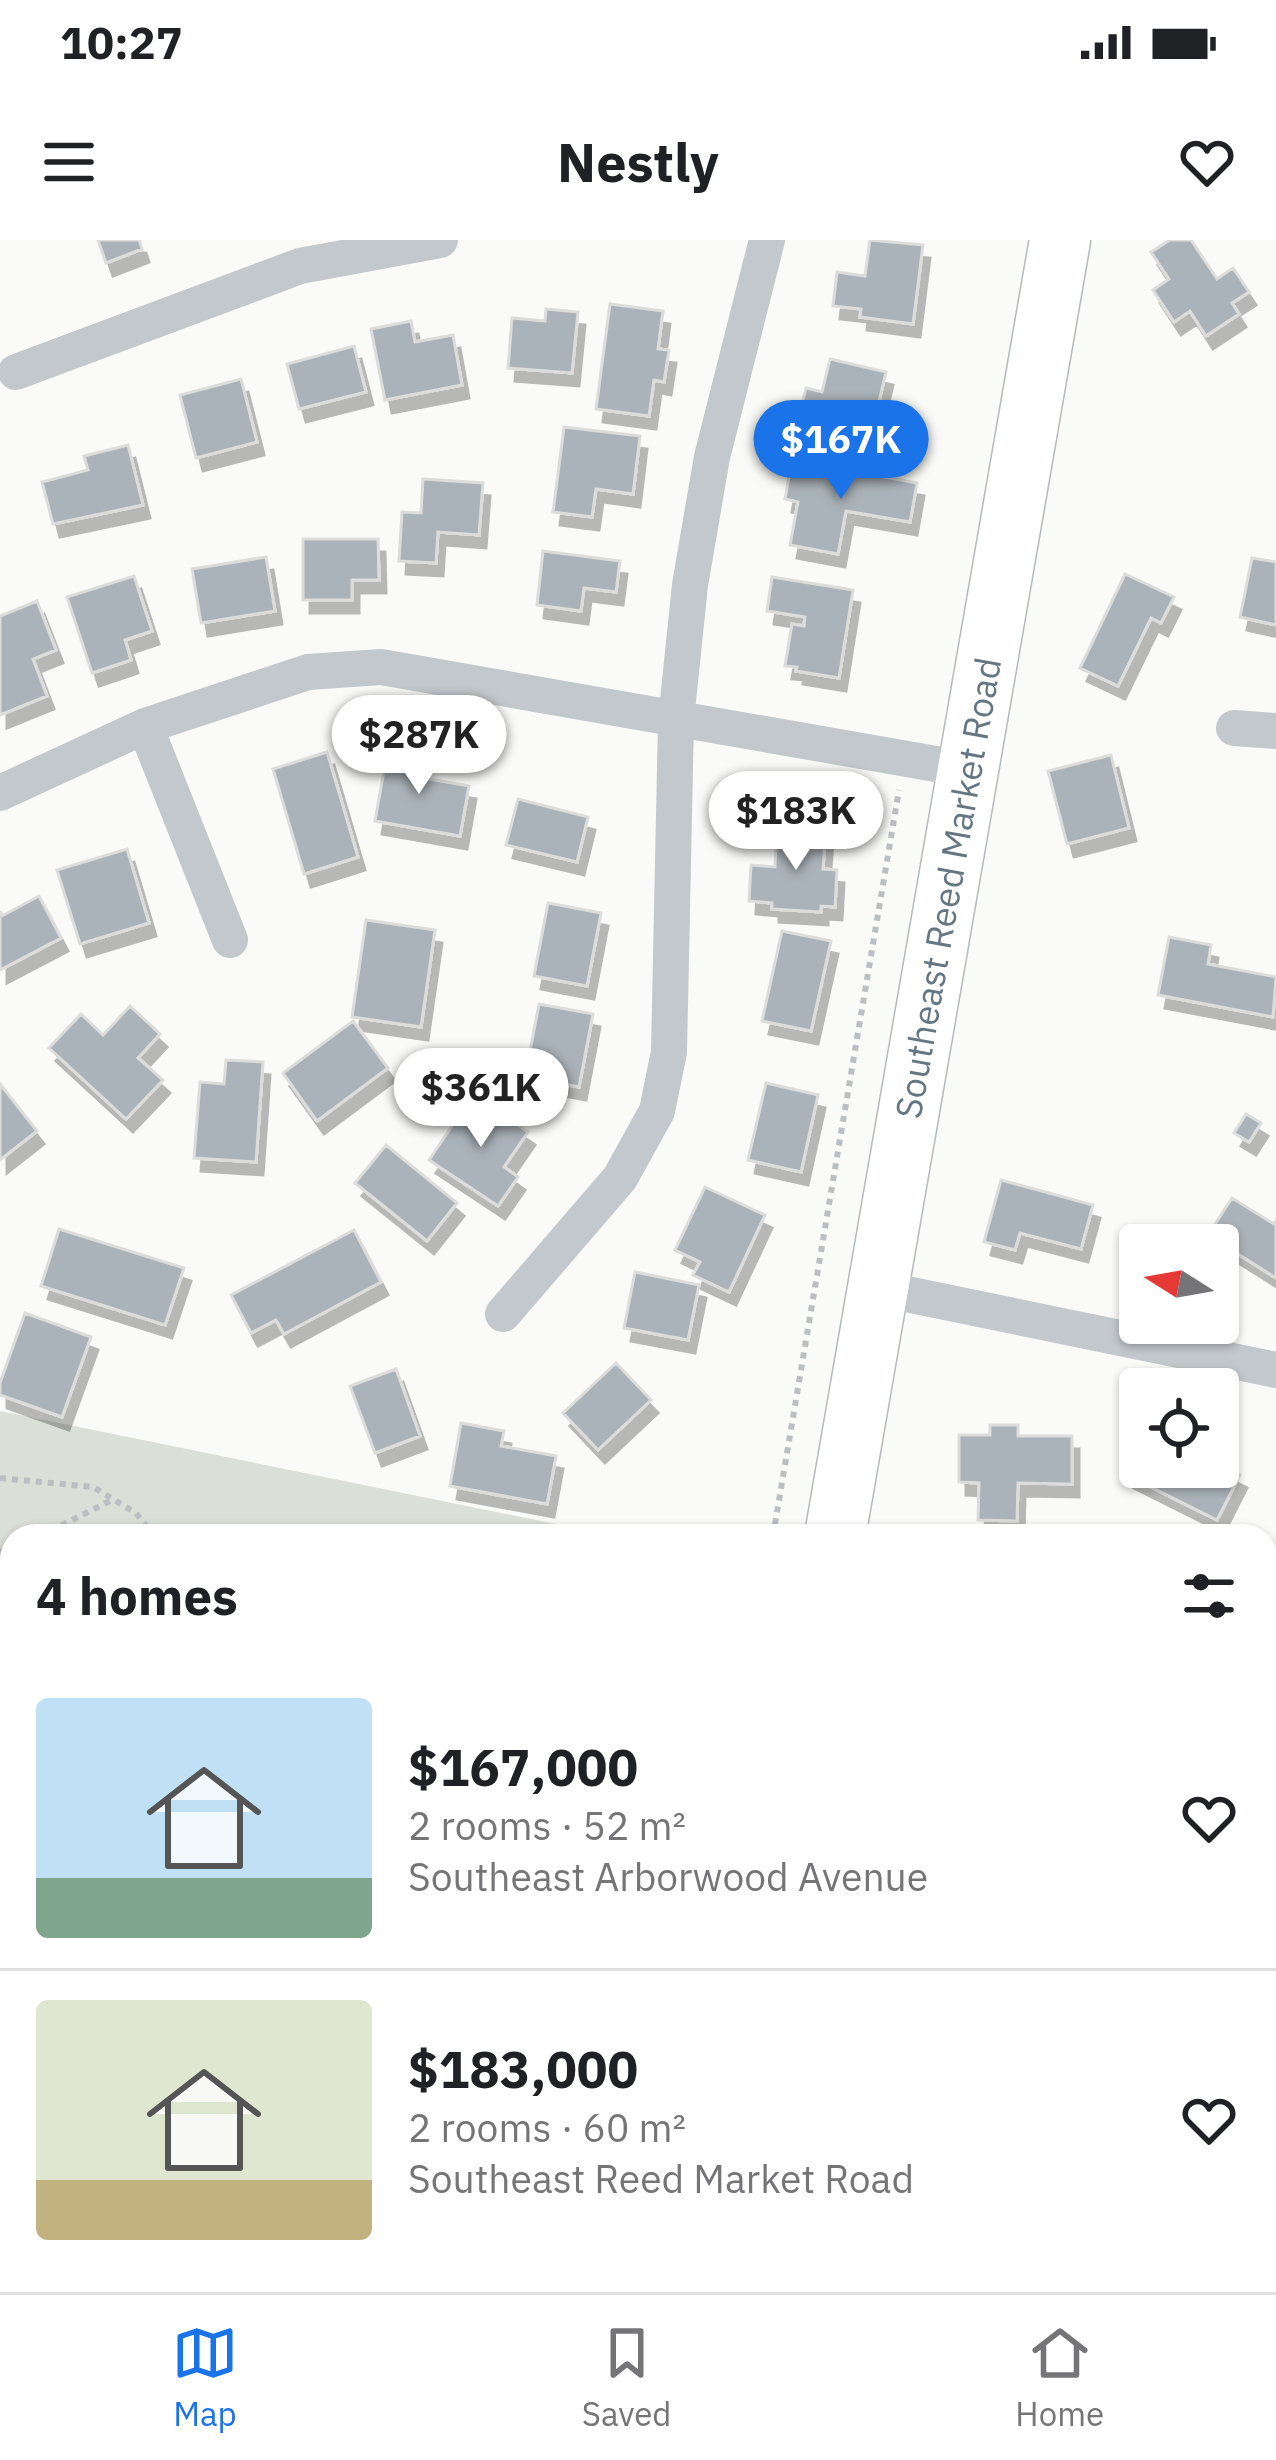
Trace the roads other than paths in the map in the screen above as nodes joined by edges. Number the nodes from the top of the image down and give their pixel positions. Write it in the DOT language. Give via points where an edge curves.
graph roads {
  1 [pos="440,240"];
  2 [pos="1026,240"];
  3 [pos="1060,240"];
  4 [pos="755,241"];
  5 [pos="16,372"];
  6 [pos="676,720"];
  7 [pos="146,726"];
  8 [pos="1234,728"];
  9 [pos="1276,731"];
  10 [pos="934,774"];
  11 [pos="0,793"];
  12 [pos="230,940"];
  13 [pos="877,1288"];
  14 [pos="503,1314"];
  15 [pos="1276,1370"];
  16 [pos="809,1524"];
  17 [pos="838,1524"];
  1 -- 5 [label="street" via="300,266"];
  2 -- 10 [label="main road, Southeast Reed Market Road"];
  3 -- 10 [label="main road, Southeast Reed Market Road"];
  4 -- 6 [label="street" via="690,585"];
  6 -- 7 [label="street" via="381,667 308,672"];
  6 -- 10 [label="street"];
  6 -- 14 [label="street" via="669,1052 657,1112 620,1178"];
  7 -- 11 [label="street"];
  7 -- 12 [label="street"];
  8 -- 9 [label="street"];
  10 -- 13 [label="main road, Southeast Reed Market Road"];
  10 -- 16 [label="main road, Southeast Reed Market Road"];
  13 -- 15 [label="street"];
  13 -- 17 [label="main road, Southeast Reed Market Road"];
}
